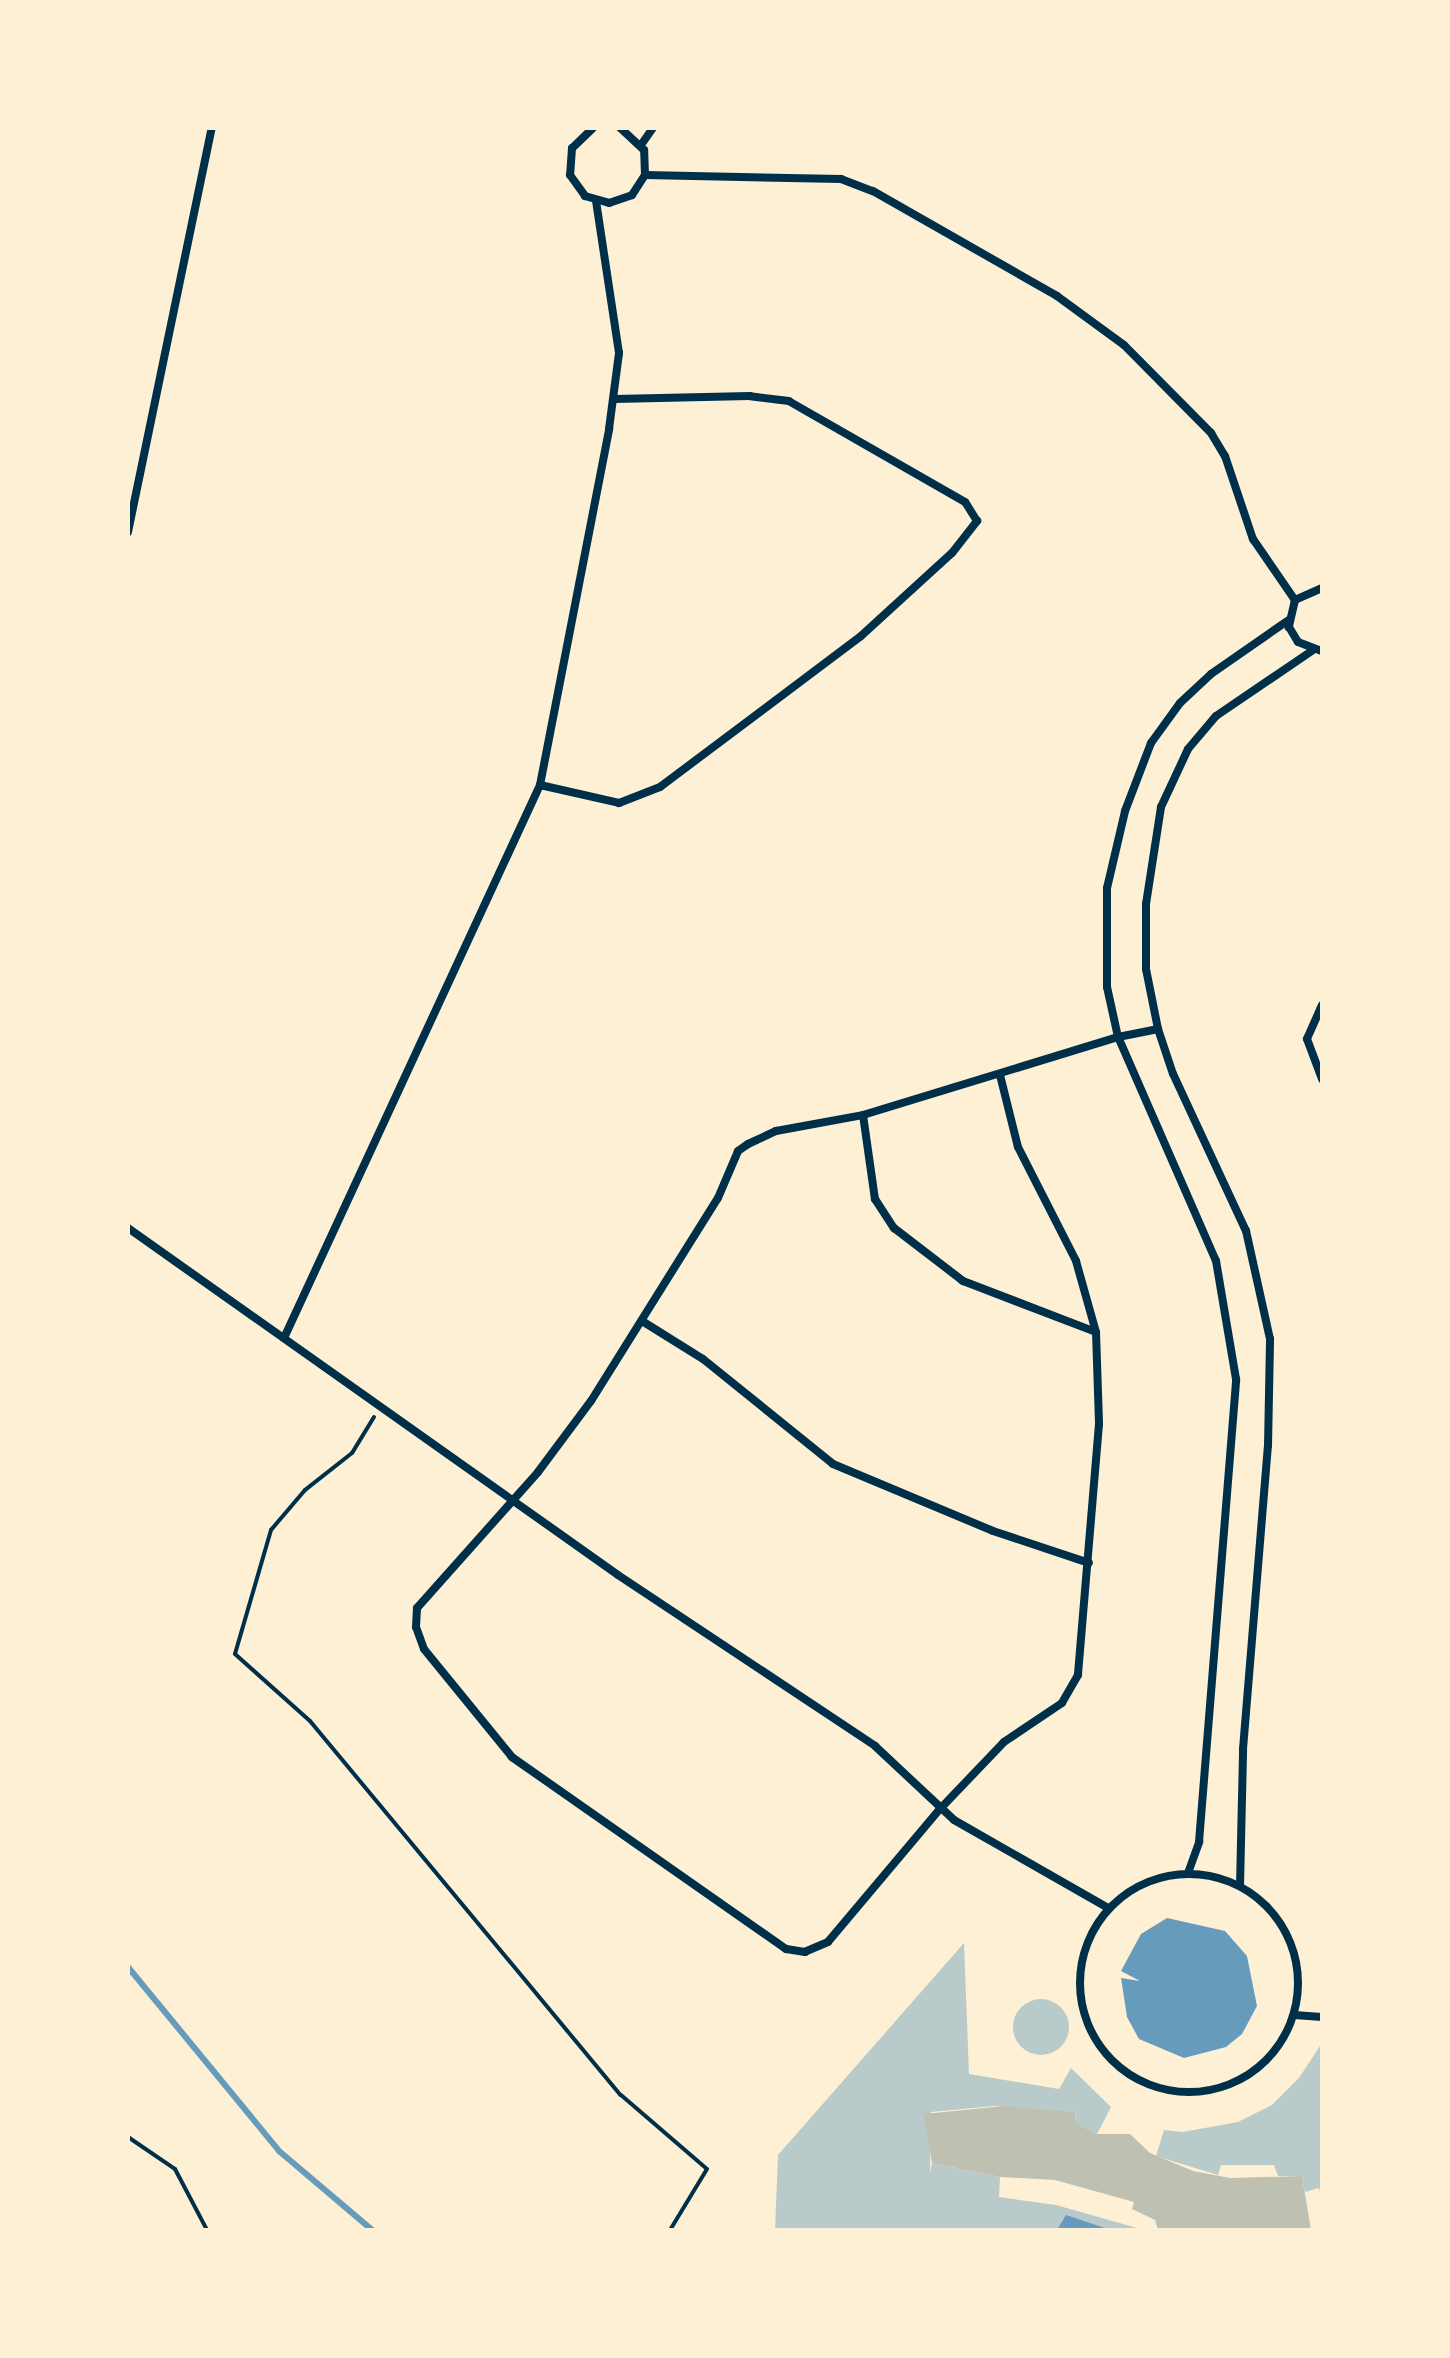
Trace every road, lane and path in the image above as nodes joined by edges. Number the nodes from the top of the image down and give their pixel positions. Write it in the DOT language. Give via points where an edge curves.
graph roads {
  1 [pos="212,128"];
  2 [pos="573,128"];
  3 [pos="593,128"];
  4 [pos="620,128"];
  5 [pos="653,128"];
  6 [pos="579,137"];
  7 [pos="641,145"];
  8 [pos="645,175"];
  9 [pos="596,201"];
  10 [pos="614,399"];
  11 [pos="128,532"];
  12 [pos="1322,588"];
  13 [pos="1295,600"];
  14 [pos="1290,619"];
  15 [pos="1318,651"];
  16 [pos="540,785"];
  17 [pos="1322,1005"];
  18 [pos="1158,1029"];
  19 [pos="1118,1037"];
  20 [pos="1000,1075"];
  21 [pos="1322,1079"];
  22 [pos="863,1115"];
  23 [pos="128,1228"];
  24 [pos="642,1321"];
  25 [pos="1096,1332"];
  26 [pos="284,1338"];
  27 [pos="378,1408"];
  28 [pos="513,1501"];
  29 [pos="1089,1563"];
  30 [pos="939,1810"];
  31 [pos="1188,1873"];
  32 [pos="1240,1886"];
  33 [pos="1108,1908"];
  34 [pos="1294,2015"];
  35 [pos="1322,2017"];
  36 [pos="128,2137"];
  37 [pos="207,2230"];
  38 [pos="670,2230"];
  1 -- 11 [label="street"];
  2 -- 6 [label="street"];
  3 -- 6 [label="street"];
  4 -- 7 [label="street"];
  5 -- 7 [label="street"];
  6 -- 9 [label="street" via="569,161 570,175 576,187"];
  7 -- 8 [label="street"];
  8 -- 9 [label="street" via="621,201"];
  8 -- 13 [label="street" via="841,179 873,191 1057,296 1124,345 1211,433 1225,456 1253,539"];
  9 -- 10 [label="street" via="617,331"];
  10 -- 16 [label="street"];
  10 -- 16 [label="street" via="750,396 789,401 965,502 977,521 952,553 861,636 660,787 619,803"];
  12 -- 13 [label="street"];
  13 -- 14 [label="street"];
  14 -- 15 [label="street" via="1293,635"];
  14 -- 19 [label="street" via="1211,674 1180,703 1151,743 1125,811 1107,888 1107,987"];
  15 -- 18 [label="street" via="1216,716 1175,770 1161,807 1146,904 1146,969"];
  16 -- 26 [label="street"];
  17 -- 21 [label="street" via="1307,1039"];
  18 -- 19 [label="street"];
  18 -- 32 [label="street" via="1173,1074 1246,1231 1270,1339 1268,1446 1243,1749"];
  19 -- 20 [label="street"];
  19 -- 31 [label="street" via="1216,1261 1236,1379 1199,1842"];
  20 -- 22 [label="street"];
  20 -- 25 [label="street" via="1018,1147 1076,1261"];
  22 -- 24 [label="street" via="776,1131 738,1151 718,1198"];
  22 -- 25 [label="street" via="875,1199 894,1228 963,1281"];
  23 -- 26 [label="street"];
  24 -- 28 [label="street" via="591,1401"];
  24 -- 29 [label="street" via="703,1359 833,1464 993,1531"];
  25 -- 29 [label="street" via="1099,1424"];
  26 -- 27 [label="street"];
  27 -- 28 [label="street"];
  27 -- 38 [label="path" via="352,1453 305,1490 271,1530 235,1654 281,1690 320,1732 601,2073 707,2169"];
  28 -- 30 [label="street" via="875,1746"];
  28 -- 30 [label="street" via="425,1595 415,1618 418,1636 434,1663 512,1757 535,1776 764,1936 797,1952 828,1942"];
  29 -- 30 [label="street" via="1082,1652 1071,1693 1004,1742"];
  30 -- 33 [label="street"];
  31 -- 32 [label="street"];
  31 -- 33 [label="street" via="1144,1883"];
  32 -- 34 [label="street" via="1260,1901 1290,1941 1298,1978"];
  33 -- 34 [label="street" via="1087,1941 1080,1993 1084,2019 1104,2054 1134,2079 1171,2093 1210,2092 1235,2082 1276,2050"];
  34 -- 35 [label="street"];
  36 -- 37 [label="path" via="175,2169"];
}
